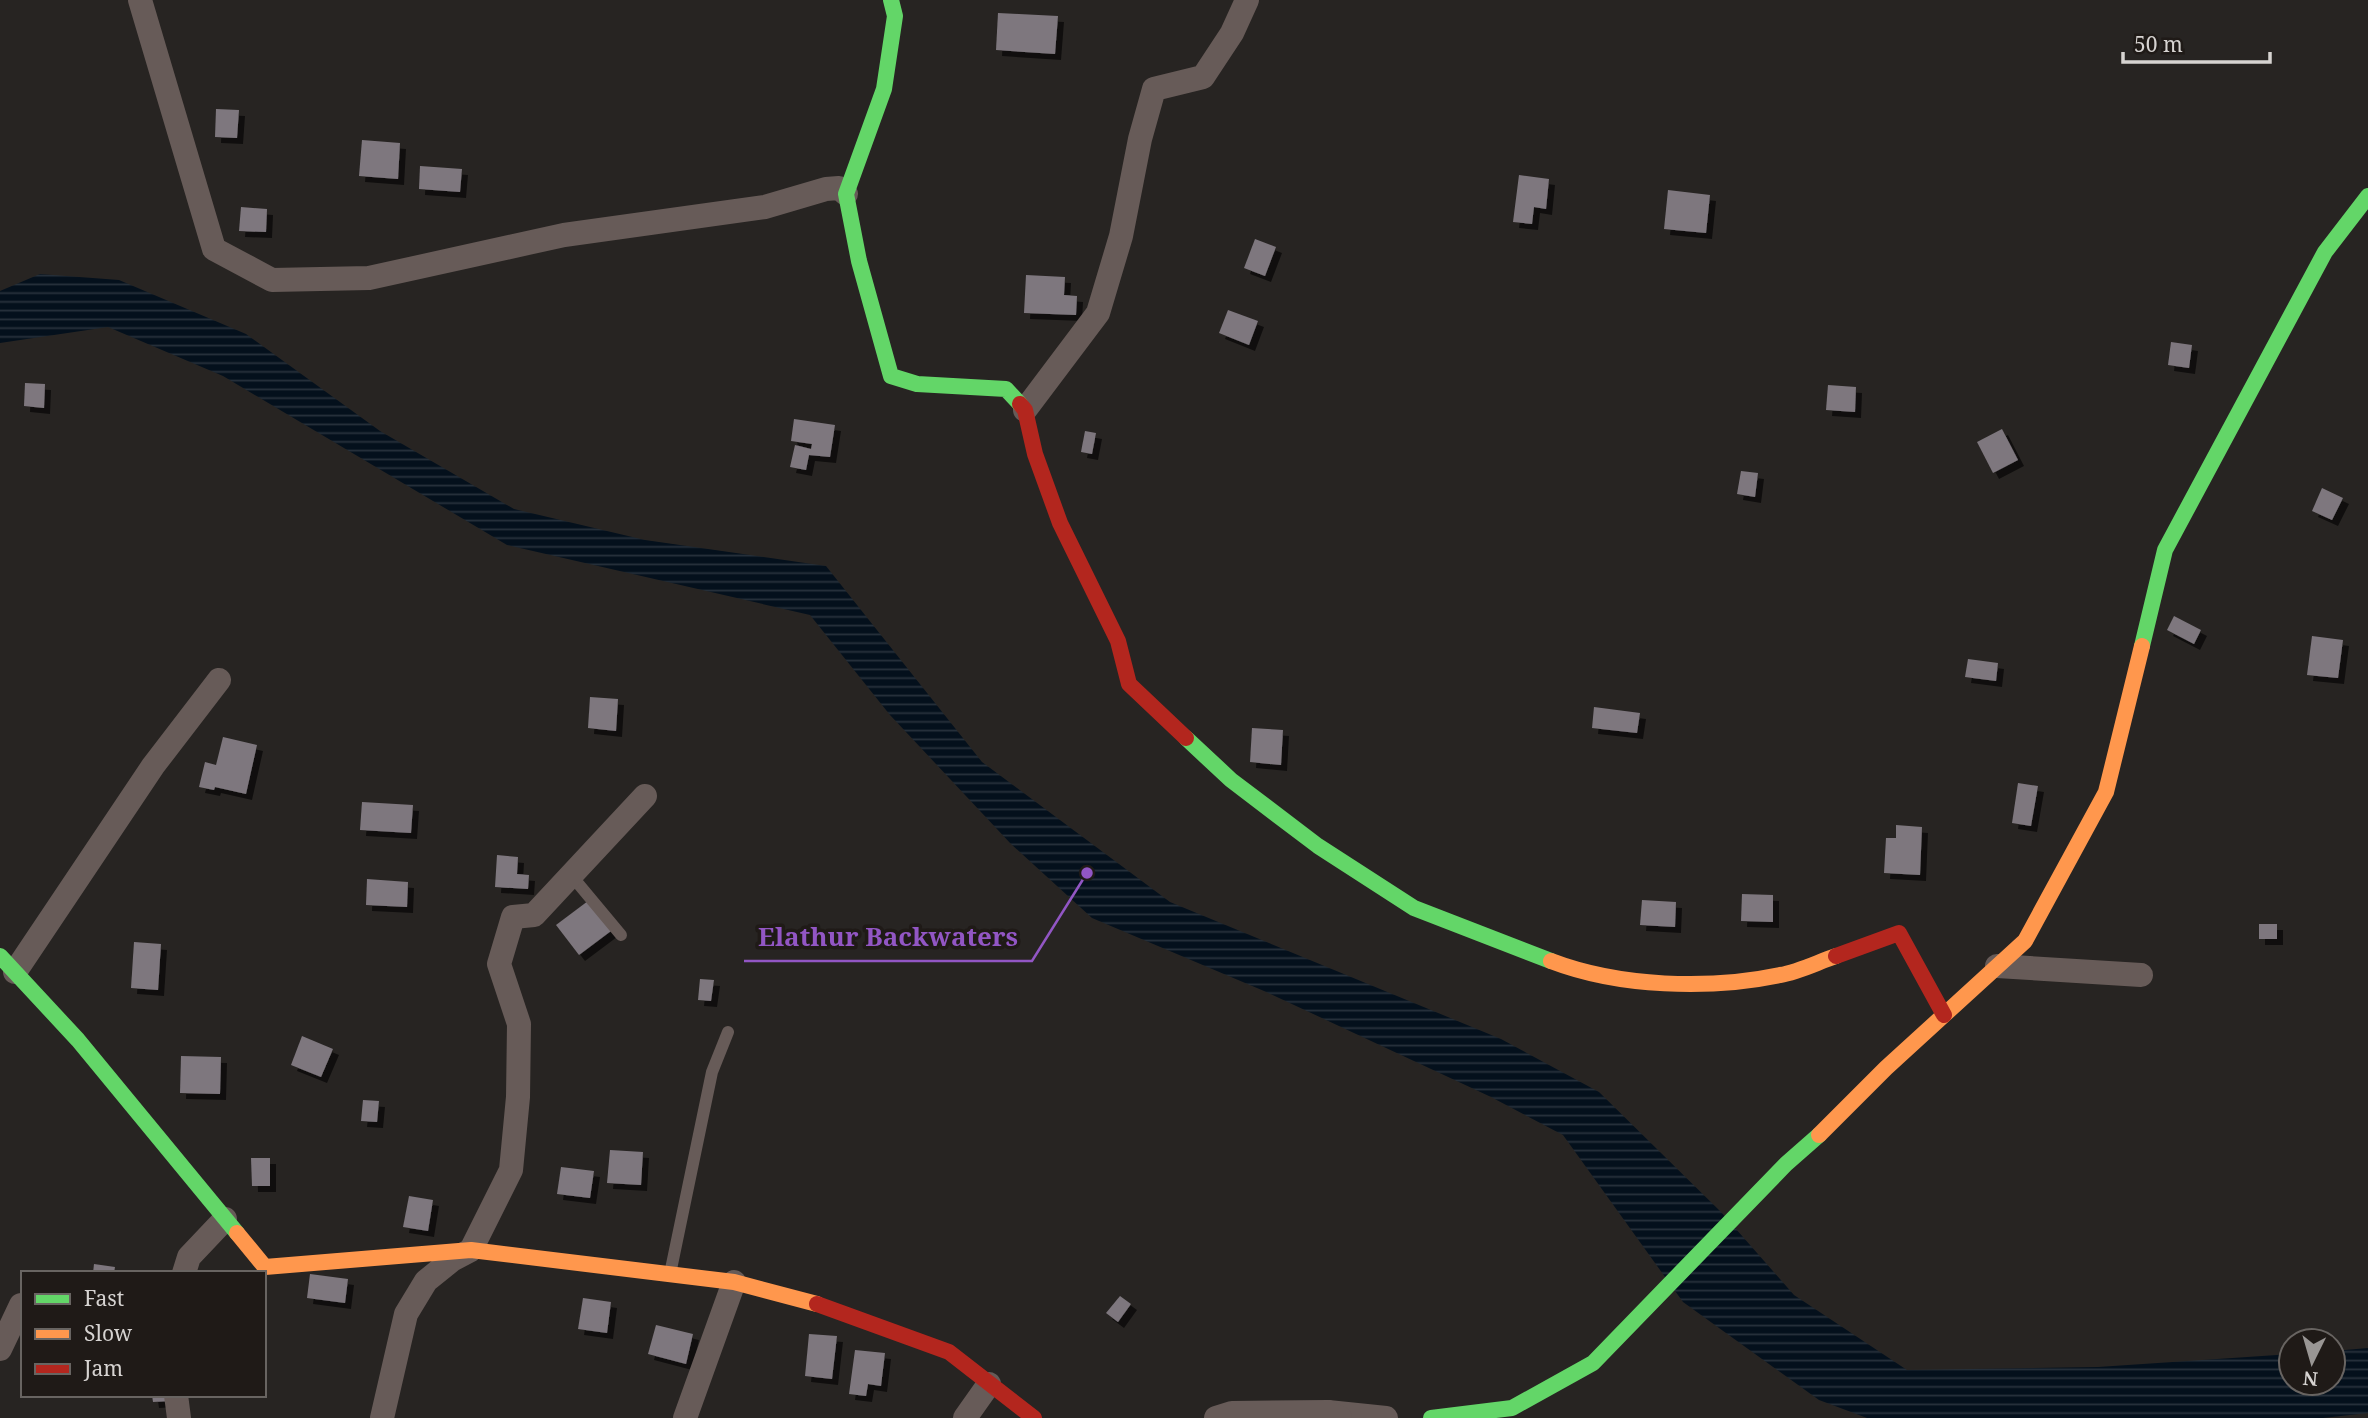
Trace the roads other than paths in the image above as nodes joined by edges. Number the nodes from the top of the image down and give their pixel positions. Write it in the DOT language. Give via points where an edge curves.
graph roads {
  1 [pos="140,0"];
  2 [pos="891,0"];
  3 [pos="1247,0"];
  4 [pos="846,194"];
  5 [pos="2368,196"];
  6 [pos="1025,410"];
  7 [pos="219,680"];
  8 [pos="645,796"];
  9 [pos="571,875"];
  10 [pos="621,935"];
  11 [pos="8,964"];
  12 [pos="1997,966"];
  13 [pos="2141,975"];
  14 [pos="1944,1015"];
  15 [pos="728,1032"];
  16 [pos="225,1219"];
  17 [pos="471,1250"];
  18 [pos="185,1271"];
  19 [pos="670,1275"];
  20 [pos="734,1283"];
  21 [pos="21,1305"];
  22 [pos="0,1349"];
  23 [pos="989,1384"];
  24 [pos="176,1397"];
  25 [pos="1334,1415"];
  26 [pos="179,1418"];
  27 [pos="382,1418"];
  28 [pos="685,1418"];
  29 [pos="965,1418"];
  30 [pos="1034,1418"];
  31 [pos="1216,1418"];
  32 [pos="1386,1418"];
  33 [pos="1431,1418"];
  1 -- 4 [label="street" via="214,249 272,280 369,278 564,235 765,207 826,189 839,188"];
  2 -- 4 [label="street" via="895,16 884,89"];
  3 -- 6 [label="street" via="1233,33 1203,77 1154,89 1121,236 1098,313"];
  4 -- 6 [label="street" via="891,376 917,384 1006,389"];
  5 -- 12 [label="street" via="2325,252 2165,550 2106,792 2025,941"];
  6 -- 14 [label="street" via="1060,523 1118,641 1129,684 1231,780 1318,846 1415,908 1569,968 1650,983 1722,984 1783,975 1899,933"];
  7 -- 11 [label="street"];
  8 -- 9 [label="street"];
  9 -- 10 [label="lane"];
  9 -- 17 [label="street" via="534,915 513,918 499,964 519,1024 511,1170"];
  11 -- 16 [label="street" via="78,1040"];
  12 -- 13 [label="street"];
  12 -- 14 [label="street"];
  14 -- 33 [label="street" via="1786,1164 1593,1363 1512,1408"];
  15 -- 19 [label="lane" via="712,1072"];
  16 -- 17 [label="street" via="265,1267"];
  16 -- 18 [label="street" via="189,1257"];
  17 -- 19 [label="street"];
  17 -- 27 [label="street" via="426,1280 406,1314"];
  19 -- 20 [label="street"];
  20 -- 23 [label="street" via="833,1308 948,1352"];
  20 -- 28 [label="street"];
  21 -- 22 [label="street"];
  23 -- 29 [label="street"];
  23 -- 30 [label="street"];
  24 -- 26 [label="street"];
  25 -- 31 [label="street" via="1232,1413"];
  25 -- 32 [label="street"];
}
